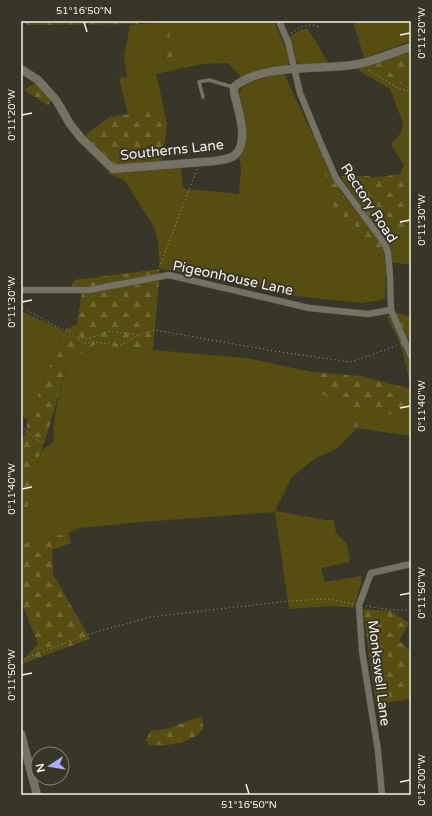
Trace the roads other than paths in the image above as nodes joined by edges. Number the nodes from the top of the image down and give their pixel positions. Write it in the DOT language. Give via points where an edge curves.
graph roads {
  1 [pos="279,21"];
  2 [pos="411,47"];
  3 [pos="21,69"];
  4 [pos="294,69"];
  5 [pos="234,87"];
  6 [pos="203,97"];
  7 [pos="21,290"];
  8 [pos="391,310"];
  9 [pos="411,356"];
  10 [pos="411,564"];
  11 [pos="21,734"];
  12 [pos="37,795"];
  13 [pos="382,795"];
  1 -- 4 [label="street, Rectory Road" via="293,58"];
  2 -- 4 [label="street" via="360,64"];
  3 -- 5 [label="street, Southerns Lane" via="43,85 81,138 113,169 200,162 230,158 236,154 242,145 242,136"];
  4 -- 5 [label="street" via="261,74"];
  4 -- 8 [label="street, Rectory Road" via="306,108 336,178 386,244"];
  5 -- 6 [label="lane" via="209,80 199,82"];
  7 -- 8 [label="street, Pigeonhouse Lane" via="89,290 169,275 309,308 368,314"];
  8 -- 9 [label="street, Rectory Road"];
  10 -- 13 [label="street, Monkswell Lane" via="371,573 359,605 362,651 378,751"];
  11 -- 12 [label="street"];
}
